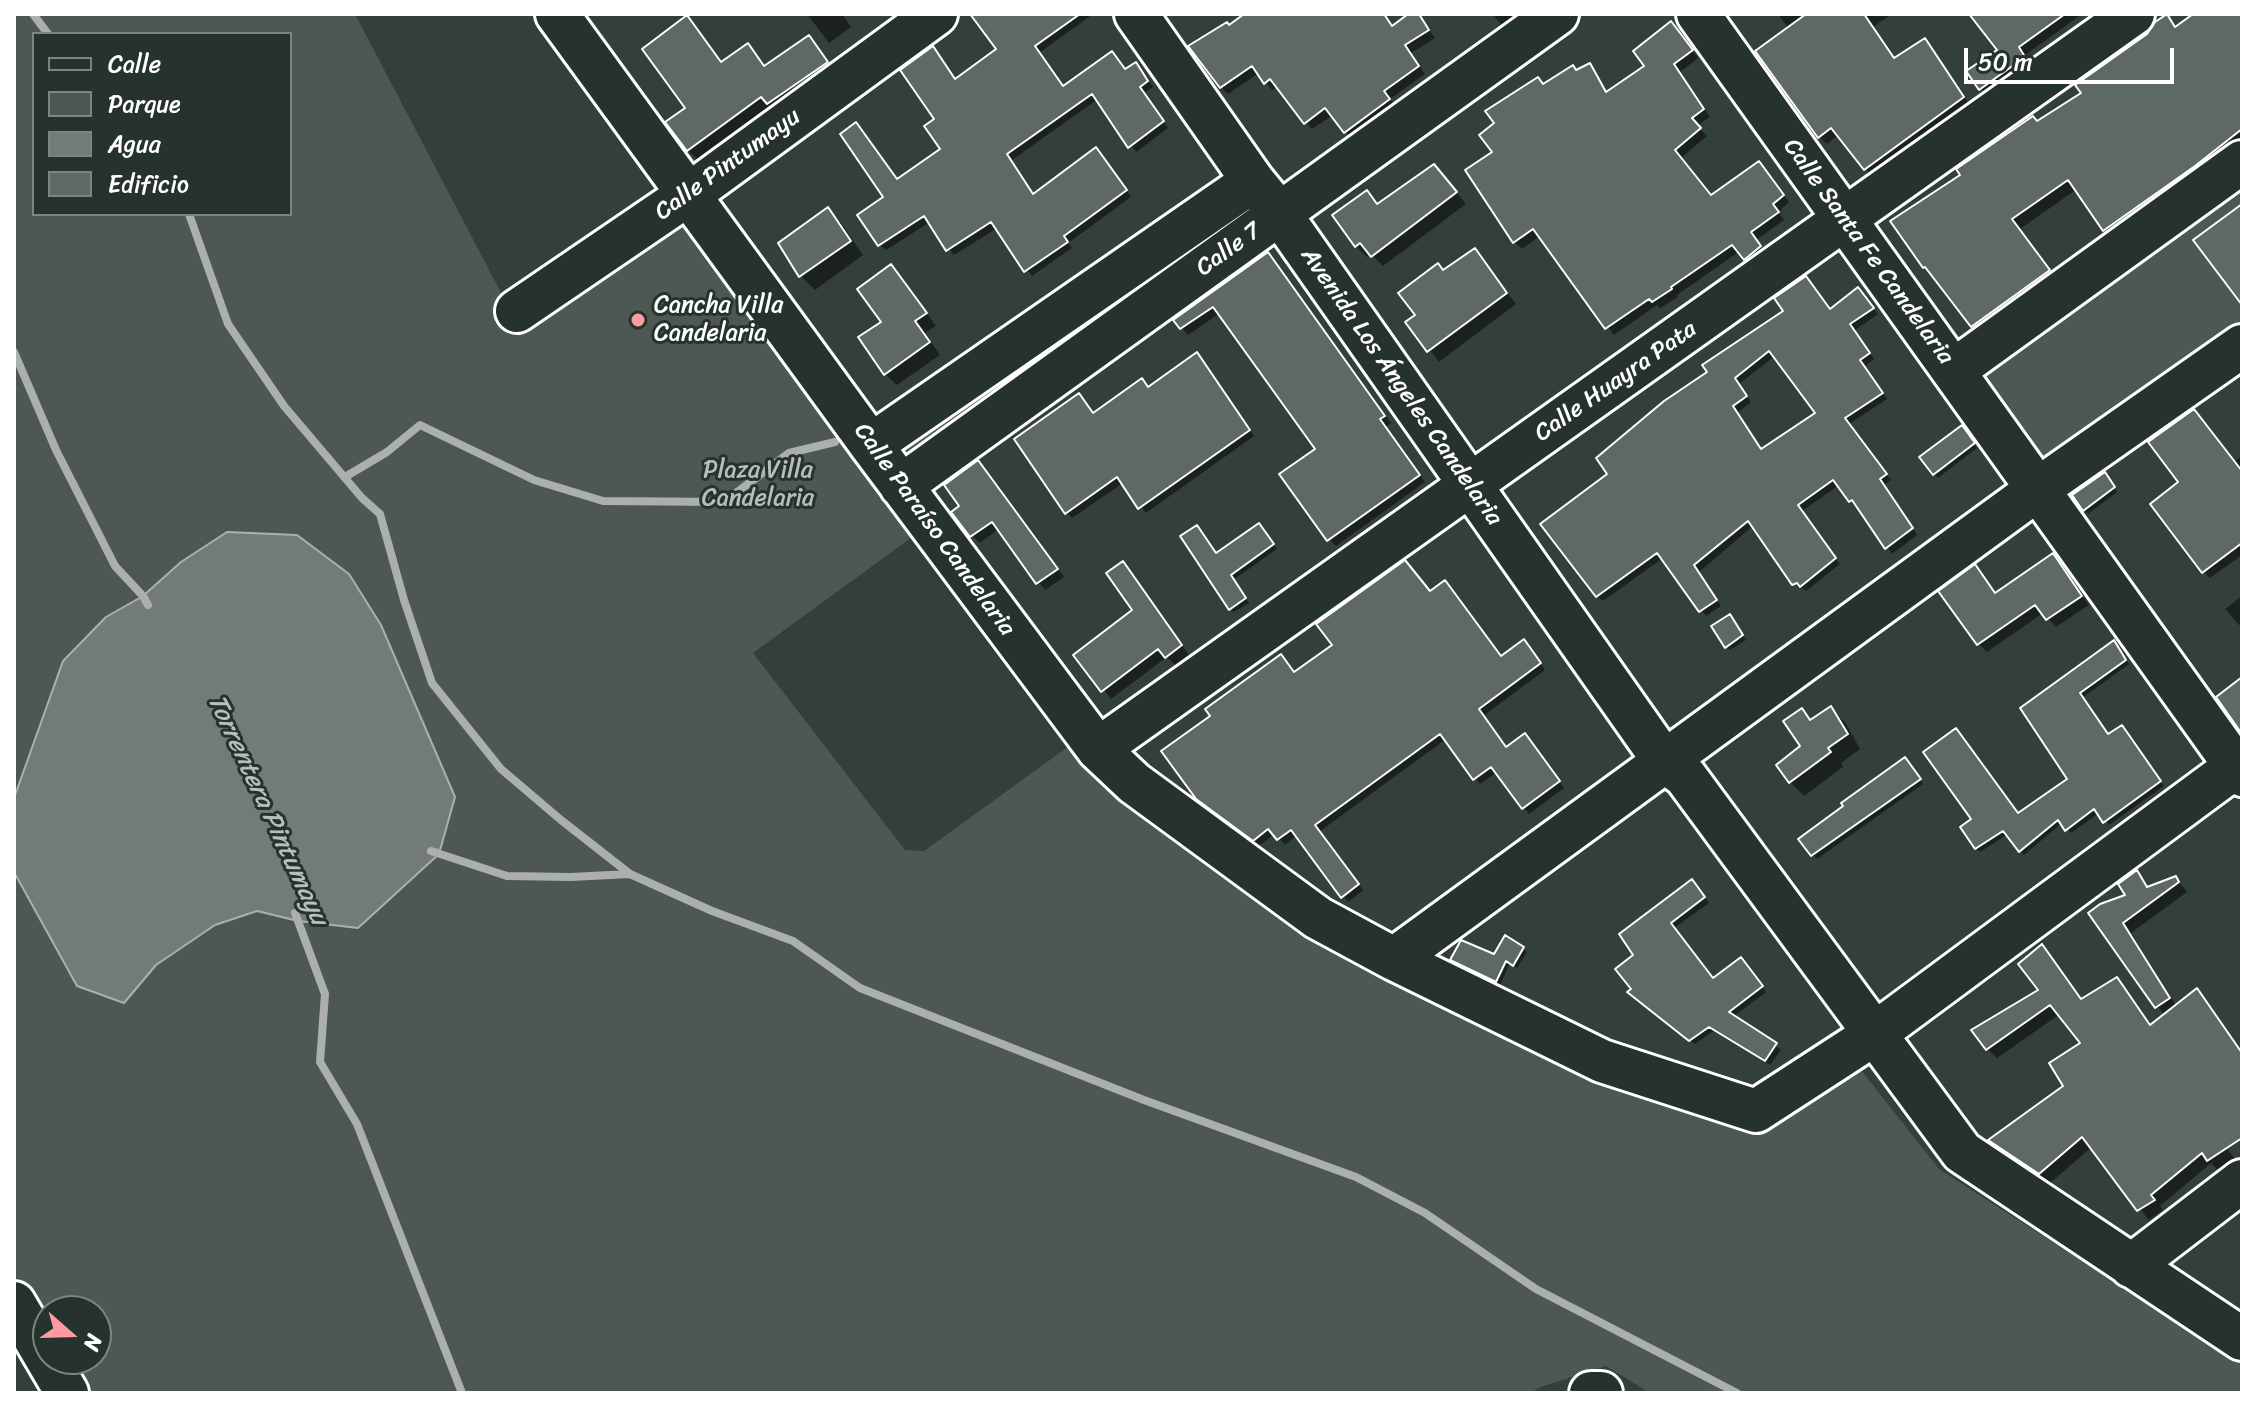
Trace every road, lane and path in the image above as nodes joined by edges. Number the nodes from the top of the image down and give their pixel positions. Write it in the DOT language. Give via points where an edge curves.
graph roads {
  1 [pos="557,14"];
  2 [pos="936,14"];
  3 [pos="1136,14"];
  4 [pos="1557,14"];
  5 [pos="1698,14"];
  6 [pos="2133,14"];
  7 [pos="2242,162"];
  8 [pos="1253,181"];
  9 [pos="689,194"];
  10 [pos="1280,214"];
  11 [pos="1844,219"];
  12 [pos="517,311"];
  13 [pos="2242,346"];
  14 [pos="1953,371"];
  15 [pos="871,445"];
  16 [pos="901,486"];
  17 [pos="1469,486"];
  18 [pos="2038,489"];
  19 [pos="1098,749"];
  20 [pos="1664,761"];
  21 [pos="2240,768"];
  22 [pos="1394,959"];
  23 [pos="1873,1035"];
  24 [pos="2242,1181"];
  25 [pos="2131,1266"];
  26 [pos="14,1303"];
  27 [pos="2242,1339"];
  28 [pos="67,1393"];
  29 [pos="1591,1393"];
  30 [pos="1601,1393"];
  1 -- 9 [label="street, Calle Paraíso Candelaria"];
  2 -- 9 [label="street, Calle Pintumayu"];
  3 -- 8 [label="street, Avenida Los Ángeles Candelaria"];
  4 -- 10 [label="street, Calle 7"];
  5 -- 11 [label="street, Calle Santa Fe Candelaria"];
  6 -- 11 [label="street, Calle Huayra Pata"];
  7 -- 14 [label="street"];
  8 -- 10 [label="street, Avenida Los Ángeles Candelaria"];
  8 -- 15 [label="street, Calle 7"];
  9 -- 12 [label="street, Calle Pintumayu"];
  9 -- 15 [label="street, Calle Paraíso Candelaria"];
  10 -- 16 [label="street, Calle 7"];
  10 -- 17 [label="street, Avenida Los Ángeles Candelaria"];
  11 -- 14 [label="street, Calle Santa Fe Candelaria"];
  11 -- 17 [label="street, Calle Huayra Pata"];
  13 -- 18 [label="street"];
  14 -- 18 [label="street, Calle Santa Fe Candelaria"];
  15 -- 16 [label="street, Calle Paraíso Candelaria"];
  16 -- 19 [label="street, Calle Paraíso Candelaria"];
  17 -- 19 [label="street, Calle Huayra Pata"];
  17 -- 20 [label="street, Avenida Los Ángeles Candelaria"];
  18 -- 20 [label="street"];
  18 -- 21 [label="street, Calle Santa Fe Candelaria"];
  19 -- 22 [label="street, Calle Paraíso Candelaria" via="1134,783 1256,875 1318,918"];
  20 -- 22 [label="street"];
  20 -- 23 [label="street, Avenida Los Ángeles Candelaria" via="1685,776"];
  21 -- 23 [label="street"];
  22 -- 23 [label="street, Calle Paraíso Candelaria" via="1602,1061 1756,1111"];
  23 -- 25 [label="street, Avenida Los Ángeles Candelaria" via="1962,1152"];
  24 -- 25 [label="street"];
  25 -- 27 [label="street, Avenida Los Ángeles Candelaria"];
  26 -- 28 [label="street"];
  29 -- 30 [label="street"];
}
